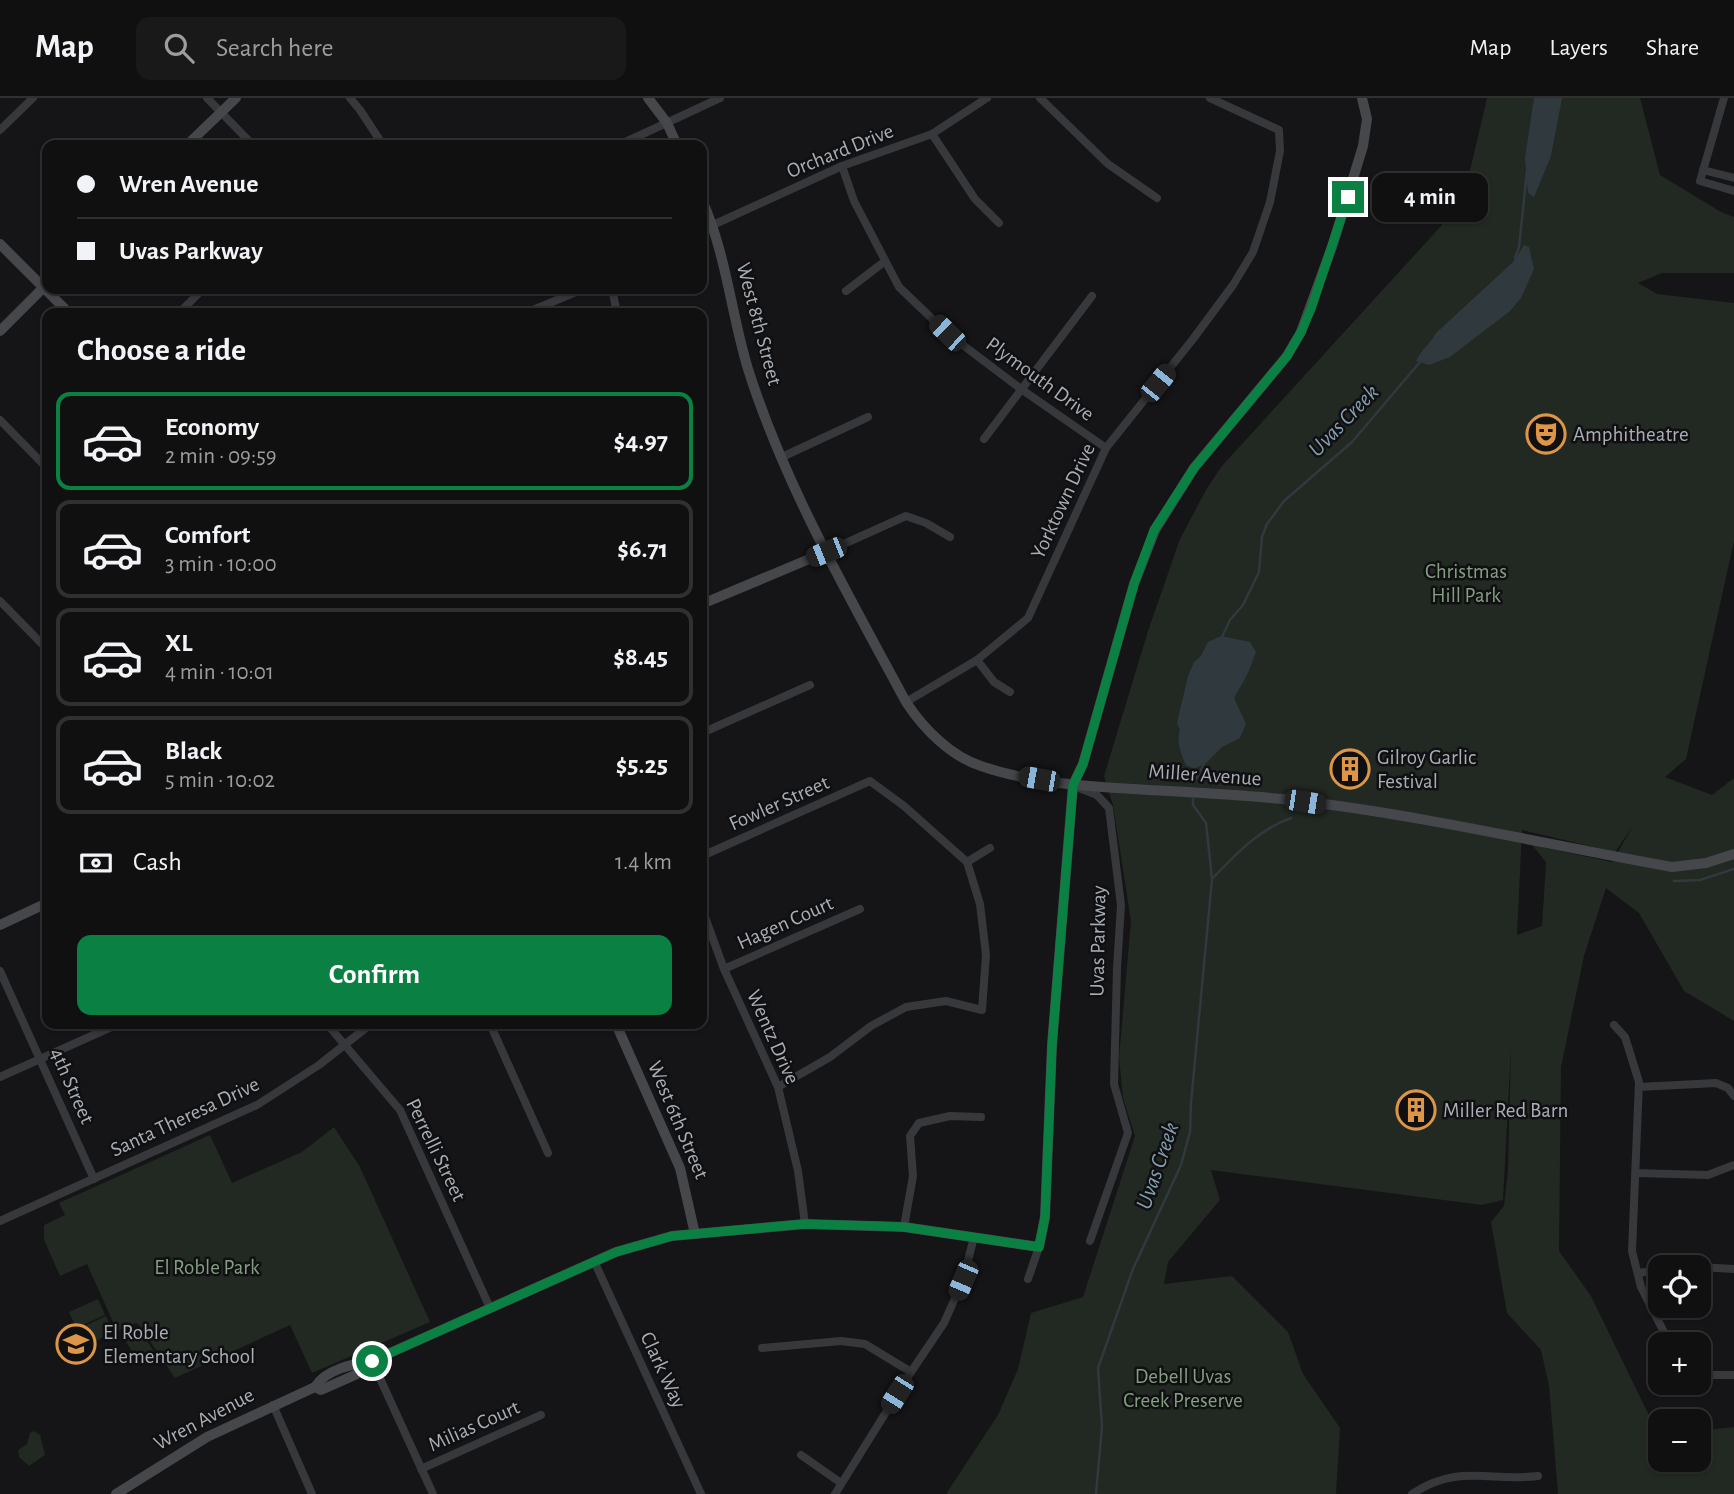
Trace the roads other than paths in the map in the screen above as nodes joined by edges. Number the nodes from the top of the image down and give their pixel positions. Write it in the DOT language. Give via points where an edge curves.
graph roads {
  1 [pos="33,98"];
  2 [pos="207,98"];
  3 [pos="236,98"];
  4 [pos="349,98"];
  5 [pos="648,98"];
  6 [pos="720,98"];
  7 [pos="987,98"];
  8 [pos="1040,98"];
  9 [pos="1210,98"];
  10 [pos="1362,98"];
  11 [pos="1724,98"];
  12 [pos="221,113"];
  13 [pos="667,123"];
  14 [pos="0,130"];
  15 [pos="932,134"];
  16 [pos="192,140"];
  17 [pos="248,140"];
  18 [pos="380,140"];
  19 [pos="631,140"];
  20 [pos="675,140"];
  21 [pos="842,166"];
  22 [pos="1703,170"];
  23 [pos="1734,178"];
  24 [pos="1734,191"];
  25 [pos="1157,198"];
  26 [pos="707,211"];
  27 [pos="999,223"];
  28 [pos="713,224"];
  29 [pos="707,227"];
  30 [pos="0,244"];
  31 [pos="884,262"];
  32 [pos="42,282"];
  33 [pos="42,290"];
  34 [pos="846,291"];
  35 [pos="53,294"];
  36 [pos="198,294"];
  37 [pos="571,294"];
  38 [pos="1093,296"];
  39 [pos="65,308"];
  40 [pos="184,308"];
  41 [pos="538,308"];
  42 [pos="0,331"];
  43 [pos="1021,389"];
  44 [pos="868,416"];
  45 [pos="0,420"];
  46 [pos="985,439"];
  47 [pos="1106,448"];
  48 [pos="782,457"];
  49 [pos="42,463"];
  50 [pos="950,537"];
  51 [pos="826,552"];
  52 [pos="0,601"];
  53 [pos="707,602"];
  54 [pos="42,644"];
  55 [pos="977,660"];
  56 [pos="810,685"];
  57 [pos="1010,692"];
  58 [pos="906,702"];
  59 [pos="707,731"];
  60 [pos="1073,785"];
  61 [pos="990,848"];
  62 [pos="707,854"];
  63 [pos="1734,854"];
  64 [pos="967,862"];
  65 [pos="42,905"];
  66 [pos="860,909"];
  67 [pos="707,923"];
  68 [pos="0,925"];
  69 [pos="724,969"];
  70 [pos="0,971"];
  71 [pos="1614,1025"];
  72 [pos="107,1029"];
  73 [pos="331,1029"];
  74 [pos="365,1029"];
  75 [pos="492,1029"];
  76 [pos="618,1029"];
  77 [pos="345,1045"];
  78 [pos="41,1059"];
  79 [pos="0,1077"];
  80 [pos="778,1087"];
  81 [pos="1639,1087"];
  82 [pos="1734,1096"];
  83 [pos="981,1117"];
  84 [pos="548,1153"];
  85 [pos="1734,1165"];
  86 [pos="1636,1173"];
  87 [pos="94,1179"];
  88 [pos="0,1221"];
  89 [pos="804,1224"];
  90 [pos="904,1227"];
  91 [pos="695,1234"];
  92 [pos="974,1237"];
  93 [pos="1090,1241"];
  94 [pos="1039,1247"];
  95 [pos="594,1261"];
  96 [pos="1711,1268"];
  97 [pos="1734,1269"];
  98 [pos="1648,1272"];
  99 [pos="1638,1273"];
  100 [pos="1028,1279"];
  101 [pos="490,1308"];
  102 [pos="1664,1332"];
  103 [pos="762,1348"];
  104 [pos="372,1361"];
  105 [pos="911,1372"];
  106 [pos="1711,1375"];
  107 [pos="1734,1375"];
  108 [pos="272,1405"];
  109 [pos="541,1415"];
  110 [pos="801,1455"];
  111 [pos="421,1469"];
  112 [pos="1538,1476"];
  113 [pos="841,1483"];
  114 [pos="116,1494"];
  115 [pos="312,1494"];
  116 [pos="433,1494"];
  117 [pos="701,1494"];
  118 [pos="835,1494"];
  119 [pos="1412,1494"];
  1 -- 14 [label="street"];
  2 -- 12 [label="street"];
  3 -- 12 [label="street"];
  4 -- 18 [label="street"];
  5 -- 13 [label="street"];
  6 -- 13 [label="street"];
  7 -- 15 [label="street, Orchard Drive"];
  8 -- 25 [label="street" via="1108,164"];
  9 -- 47 [label="street, Yorktown Drive" via="1279,130 1270,202 1252,252 1233,285"];
  10 -- 60 [label="street" via="1367,119 1363,146 1311,309 1287,356 1194,468 1154,530"];
  11 -- 22 [label="street"];
  12 -- 16 [label="street"];
  12 -- 17 [label="street"];
  13 -- 19 [label="street"];
  13 -- 20 [label="street"];
  15 -- 21 [label="street, Orchard Drive"];
  15 -- 27 [label="street" via="975,199"];
  21 -- 28 [label="street, Orchard Drive"];
  21 -- 31 [label="street, Plymouth Drive"];
  22 -- 23 [label="street"];
  22 -- 24 [label="street" via="1700,181"];
  26 -- 28 [label="street, West 8th Street"];
  28 -- 29 [label="street, Orchard Drive"];
  28 -- 48 [label="street, West 8th Street" via="748,369"];
  30 -- 32 [label="street"];
  31 -- 34 [label="street"];
  31 -- 43 [label="street, Plymouth Drive" via="900,287 947,333"];
  33 -- 42 [label="street"];
  35 -- 39 [label="street"];
  36 -- 40 [label="street"];
  37 -- 41 [label="street"];
  38 -- 43 [label="street"];
  43 -- 46 [label="street"];
  43 -- 47 [label="street, Plymouth Drive"];
  44 -- 48 [label="street"];
  45 -- 49 [label="street"];
  47 -- 55 [label="street, Yorktown Drive" via="1028,618"];
  48 -- 51 [label="street, Miller Avenue"];
  50 -- 51 [label="street" via="906,516"];
  51 -- 53 [label="street"];
  51 -- 58 [label="street, Miller Avenue"];
  52 -- 54 [label="street"];
  55 -- 57 [label="street" via="994,682"];
  55 -- 58 [label="street, Yorktown Drive"];
  56 -- 59 [label="street"];
  58 -- 60 [label="street, Miller Avenue" via="936,738 977,765"];
  60 -- 63 [label="street, Miller Avenue" via="1305,802 1672,867"];
  60 -- 93 [label="street, Uvas Parkway" via="1097,795 1109,808 1121,905 1114,1084 1128,1133"];
  60 -- 94 [label="street" via="1052,1045 1045,1217"];
  61 -- 64 [label="street"];
  62 -- 64 [label="street, Fowler Street" via="870,781"];
  64 -- 80 [label="street" via="980,904 986,955 982,1010 946,1001 906,1007"];
  65 -- 68 [label="street"];
  66 -- 69 [label="street, Hagen Court"];
  67 -- 69 [label="street, Wentz Drive"];
  69 -- 80 [label="street, Wentz Drive"];
  70 -- 78 [label="street, 4th Street"];
  71 -- 81 [label="street" via="1625,1037"];
  72 -- 78 [label="street"];
  73 -- 77 [label="street, Perrelli Street"];
  74 -- 77 [label="street, Santa Theresa Drive"];
  75 -- 84 [label="street"];
  76 -- 91 [label="street, West 6th Street" via="680,1168"];
  77 -- 87 [label="street, Santa Theresa Drive" via="257,1105"];
  77 -- 101 [label="street, Perrelli Street" via="400,1110"];
  78 -- 79 [label="street"];
  78 -- 87 [label="street, 4th Street"];
  80 -- 89 [label="street, Wentz Drive" via="798,1171"];
  81 -- 82 [label="street" via="1716,1083"];
  81 -- 86 [label="street"];
  83 -- 90 [label="street" via="950,1116 919,1123 910,1136 913,1176"];
  85 -- 86 [label="street" via="1708,1175"];
  86 -- 99 [label="street" via="1632,1251"];
  87 -- 88 [label="street, Santa Theresa Drive"];
  89 -- 90 [label="street, Wren Avenue"];
  89 -- 91 [label="street, Wren Avenue"];
  90 -- 92 [label="street, Wren Avenue"];
  91 -- 95 [label="street, Wren Avenue" via="649,1241"];
  92 -- 94 [label="street, Wren Avenue"];
  92 -- 105 [label="street" via="963,1280 944,1323"];
  94 -- 100 [label="street"];
  95 -- 101 [label="street, Wren Avenue"];
  95 -- 117 [label="street, Clark Way"];
  96 -- 97 [label="street"];
  98 -- 99 [label="street"];
  99 -- 102 [label="street"];
  101 -- 104 [label="street, Wren Avenue"];
  103 -- 105 [label="street" via="841,1341 865,1344"];
  104 -- 108 [label="street, Wren Avenue" via="351,1364 320,1378 315,1387"];
  104 -- 111 [label="street"];
  105 -- 113 [label="street"];
  106 -- 107 [label="street"];
  108 -- 114 [label="street, Wren Avenue" via="174,1455"];
  108 -- 115 [label="street"];
  109 -- 111 [label="street, Milias Court"];
  110 -- 113 [label="street"];
  111 -- 116 [label="street"];
  112 -- 119 [label="street" via="1459,1475"];
  113 -- 118 [label="street"];
}
